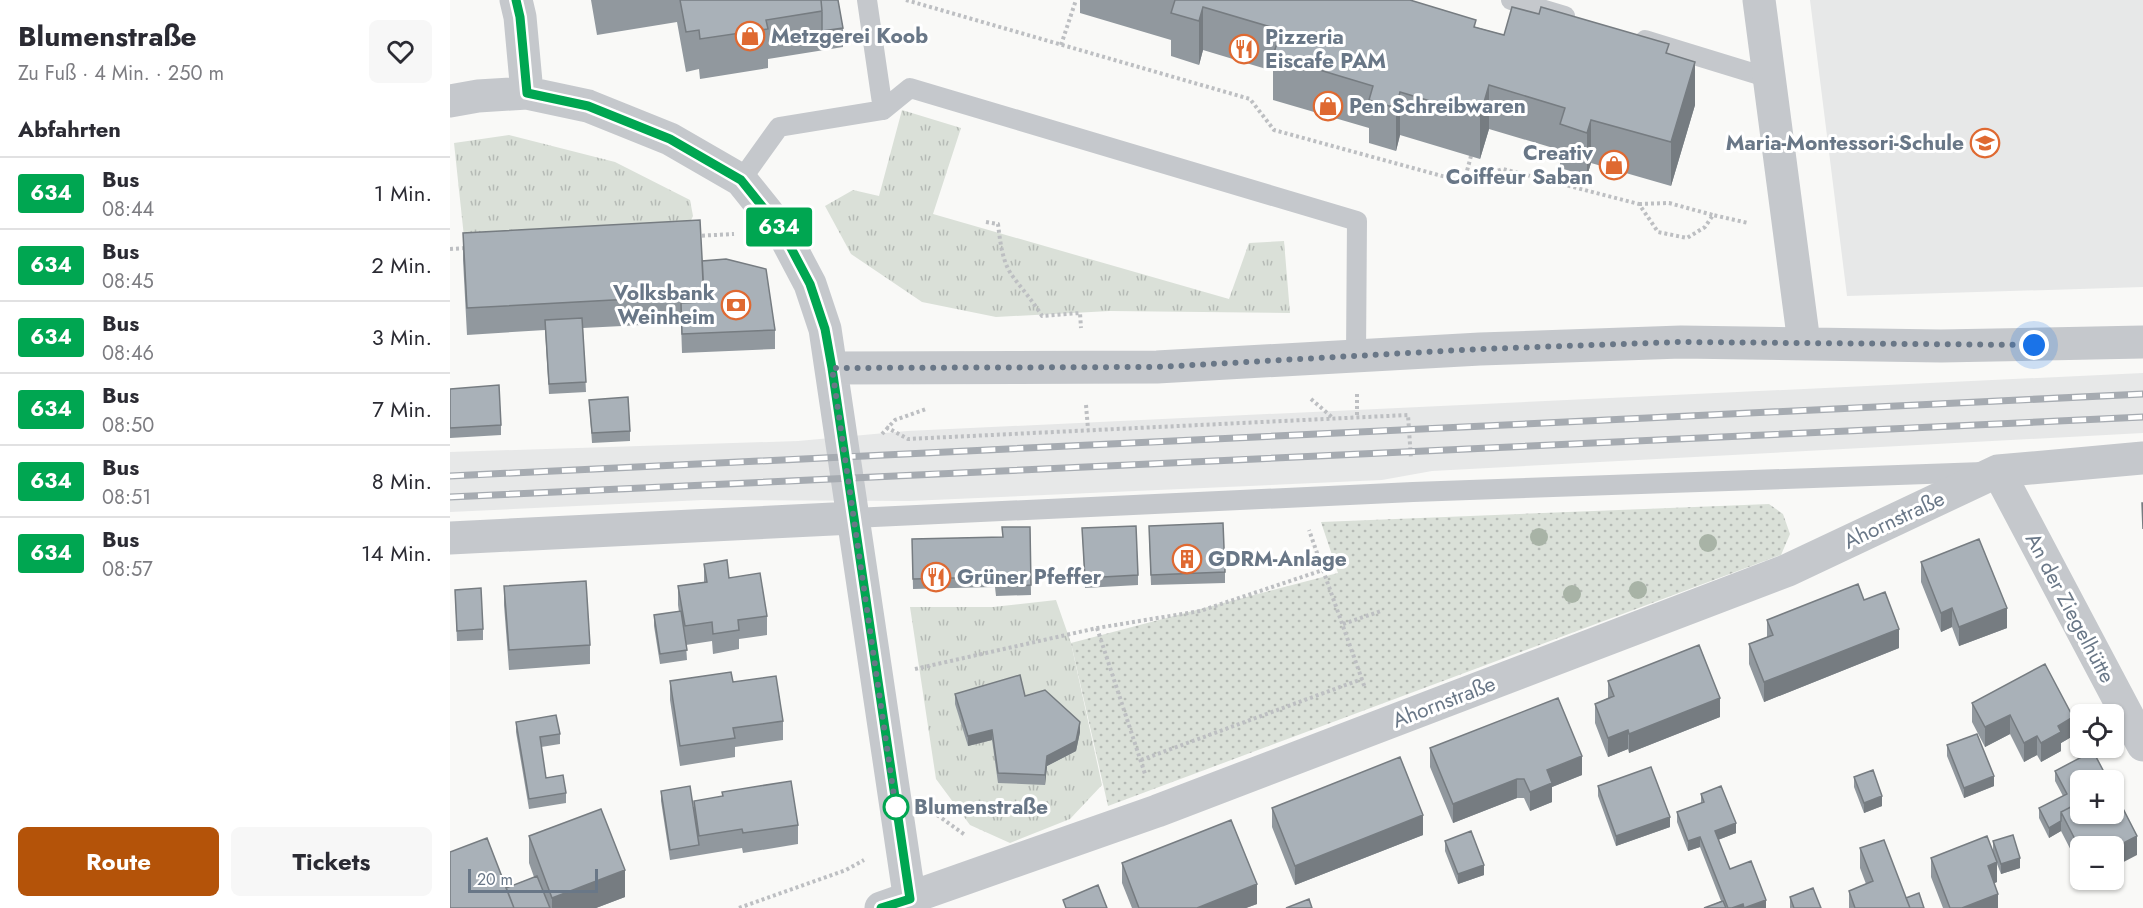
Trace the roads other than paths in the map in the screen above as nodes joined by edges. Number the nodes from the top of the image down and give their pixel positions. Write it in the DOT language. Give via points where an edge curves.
graph roads {
  1 [pos="516,0"];
  2 [pos="867,0"];
  3 [pos="1511,0"];
  4 [pos="1759,0"];
  5 [pos="1582,21"];
  6 [pos="1626,34"];
  7 [pos="1769,78"];
  8 [pos="527,93"];
  9 [pos="450,101"];
  10 [pos="883,110"];
  11 [pos="741,180"];
  12 [pos="2143,342"];
  13 [pos="1804,343"];
  14 [pos="832,368"];
  15 [pos="1356,370"];
  16 [pos="2143,458"];
  17 [pos="1998,471"];
  18 [pos="853,518"];
  19 [pos="450,538"];
  20 [pos="2143,745"];
  21 [pos="900,905"];
  1 -- 8 [label="street"];
  2 -- 10 [label="lane"];
  3 -- 5 [label="lane"];
  4 -- 7 [label="street"];
  6 -- 7 [label="lane"];
  7 -- 13 [label="street"];
  8 -- 9 [label="street"];
  8 -- 11 [label="street" via="588,106 670,139"];
  10 -- 11 [label="lane" via="779,127"];
  10 -- 15 [label="lane" via="910,88 1357,221"];
  11 -- 14 [label="street" via="782,231 810,284 825,329"];
  12 -- 13 [label="street" via="1941,346"];
  13 -- 15 [label="street" via="1681,342"];
  14 -- 15 [label="street"];
  14 -- 18 [label="street"];
  16 -- 17 [label="street"];
  17 -- 18 [label="lane" via="1413,492"];
  17 -- 20 [label="street, An der Ziegelhütte"];
  17 -- 21 [label="street, Ahornstraße" via="1788,570"];
  18 -- 19 [label="street"];
  18 -- 21 [label="street" via="876,678"];
}
